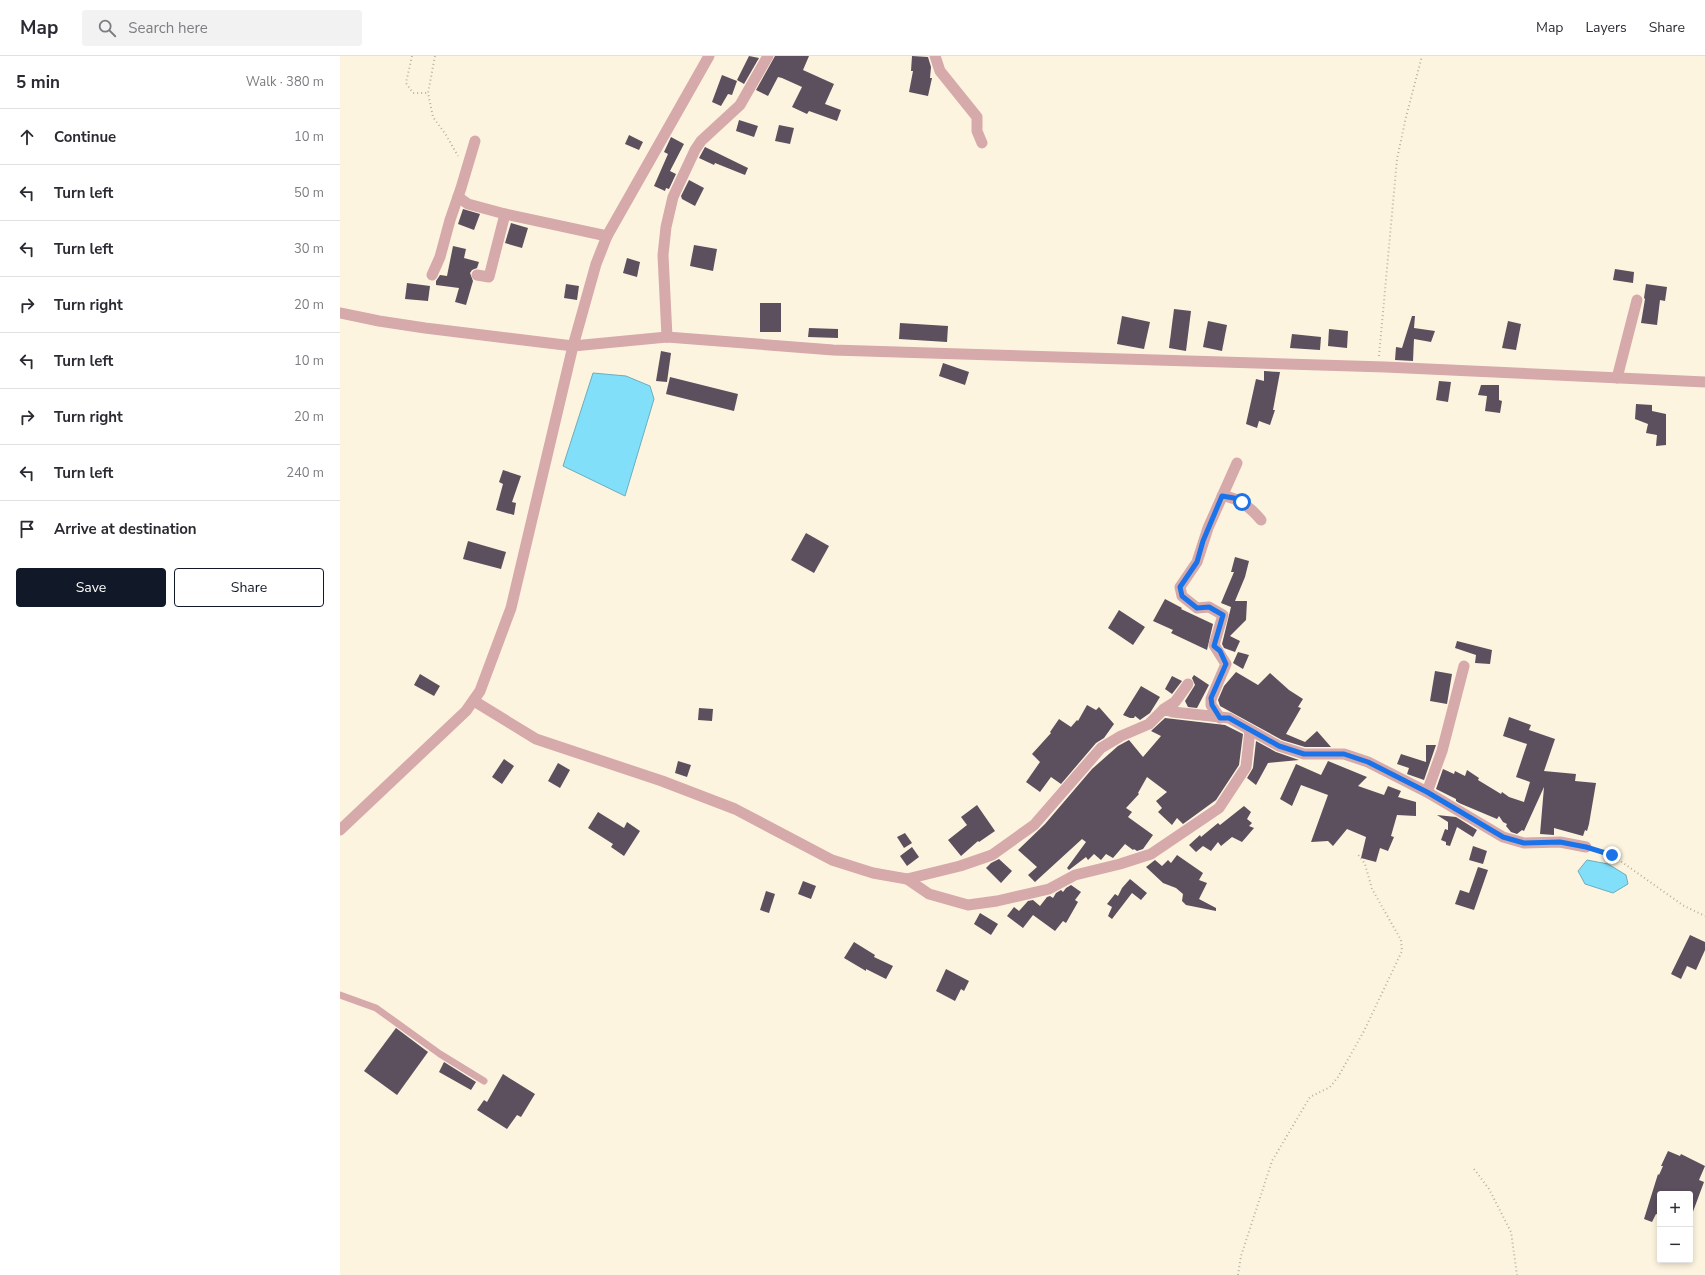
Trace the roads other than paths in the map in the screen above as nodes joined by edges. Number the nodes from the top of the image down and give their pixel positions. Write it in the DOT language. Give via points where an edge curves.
graph roads {
  1 [pos="709,56"];
  2 [pos="768,56"];
  3 [pos="935,56"];
  4 [pos="475,141"];
  5 [pos="982,143"];
  6 [pos="458,197"];
  7 [pos="505,214"];
  8 [pos="607,236"];
  9 [pos="432,275"];
  10 [pos="477,275"];
  11 [pos="1637,300"];
  12 [pos="340,313"];
  13 [pos="667,337"];
  14 [pos="573,346"];
  15 [pos="1617,378"];
  16 [pos="1705,382"];
  17 [pos="1237,463"];
  18 [pos="1222,496"];
  19 [pos="1261,520"];
  20 [pos="1464,666"];
  21 [pos="1188,684"];
  22 [pos="474,701"];
  23 [pos="1164,709"];
  24 [pos="1220,718"];
  25 [pos="1250,730"];
  26 [pos="1427,792"];
  27 [pos="340,830"];
  28 [pos="1586,847"];
  29 [pos="907,879"];
  30 [pos="340,995"];
  31 [pos="484,1081"];
  1 -- 8 [label="street"];
  2 -- 13 [label="street" via="740,106 701,141 673,197 663,255"];
  3 -- 5 [label="street" via="940,71 977,117 977,131"];
  4 -- 6 [label="street"];
  6 -- 7 [label="street" via="468,204"];
  6 -- 9 [label="street"];
  7 -- 8 [label="street"];
  7 -- 10 [label="street" via="489,277"];
  8 -- 14 [label="street" via="596,264"];
  11 -- 15 [label="street"];
  12 -- 14 [label="street" via="425,328"];
  13 -- 14 [label="street"];
  13 -- 15 [label="street" via="833,350 1379,367"];
  14 -- 22 [label="street" via="511,608"];
  15 -- 16 [label="street"];
  17 -- 18 [label="street"];
  18 -- 19 [label="street" via="1242,502"];
  18 -- 24 [label="street" via="1197,562 1180,587 1182,596 1197,608 1209,607 1223,615 1214,646 1220,651 1226,664 1211,698"];
  20 -- 26 [label="street" via="1442,751"];
  21 -- 23 [label="street" via="1175,702"];
  22 -- 27 [label="street"];
  22 -- 29 [label="street" via="536,739 662,781 735,809 832,860 873,873"];
  23 -- 24 [label="street"];
  23 -- 29 [label="street" via="1149,724 1101,748 1034,826 992,855"];
  24 -- 25 [label="street" via="1229,718"];
  25 -- 26 [label="street" via="1279,746 1304,754 1344,754 1362,760"];
  25 -- 29 [label="street" via="1246,767 1219,808 1151,854 1075,875 1049,889 968,905 929,894"];
  26 -- 28 [label="street" via="1503,837 1524,843 1560,842"];
  30 -- 31 [label="lane" via="376,1008 440,1054"];
}
